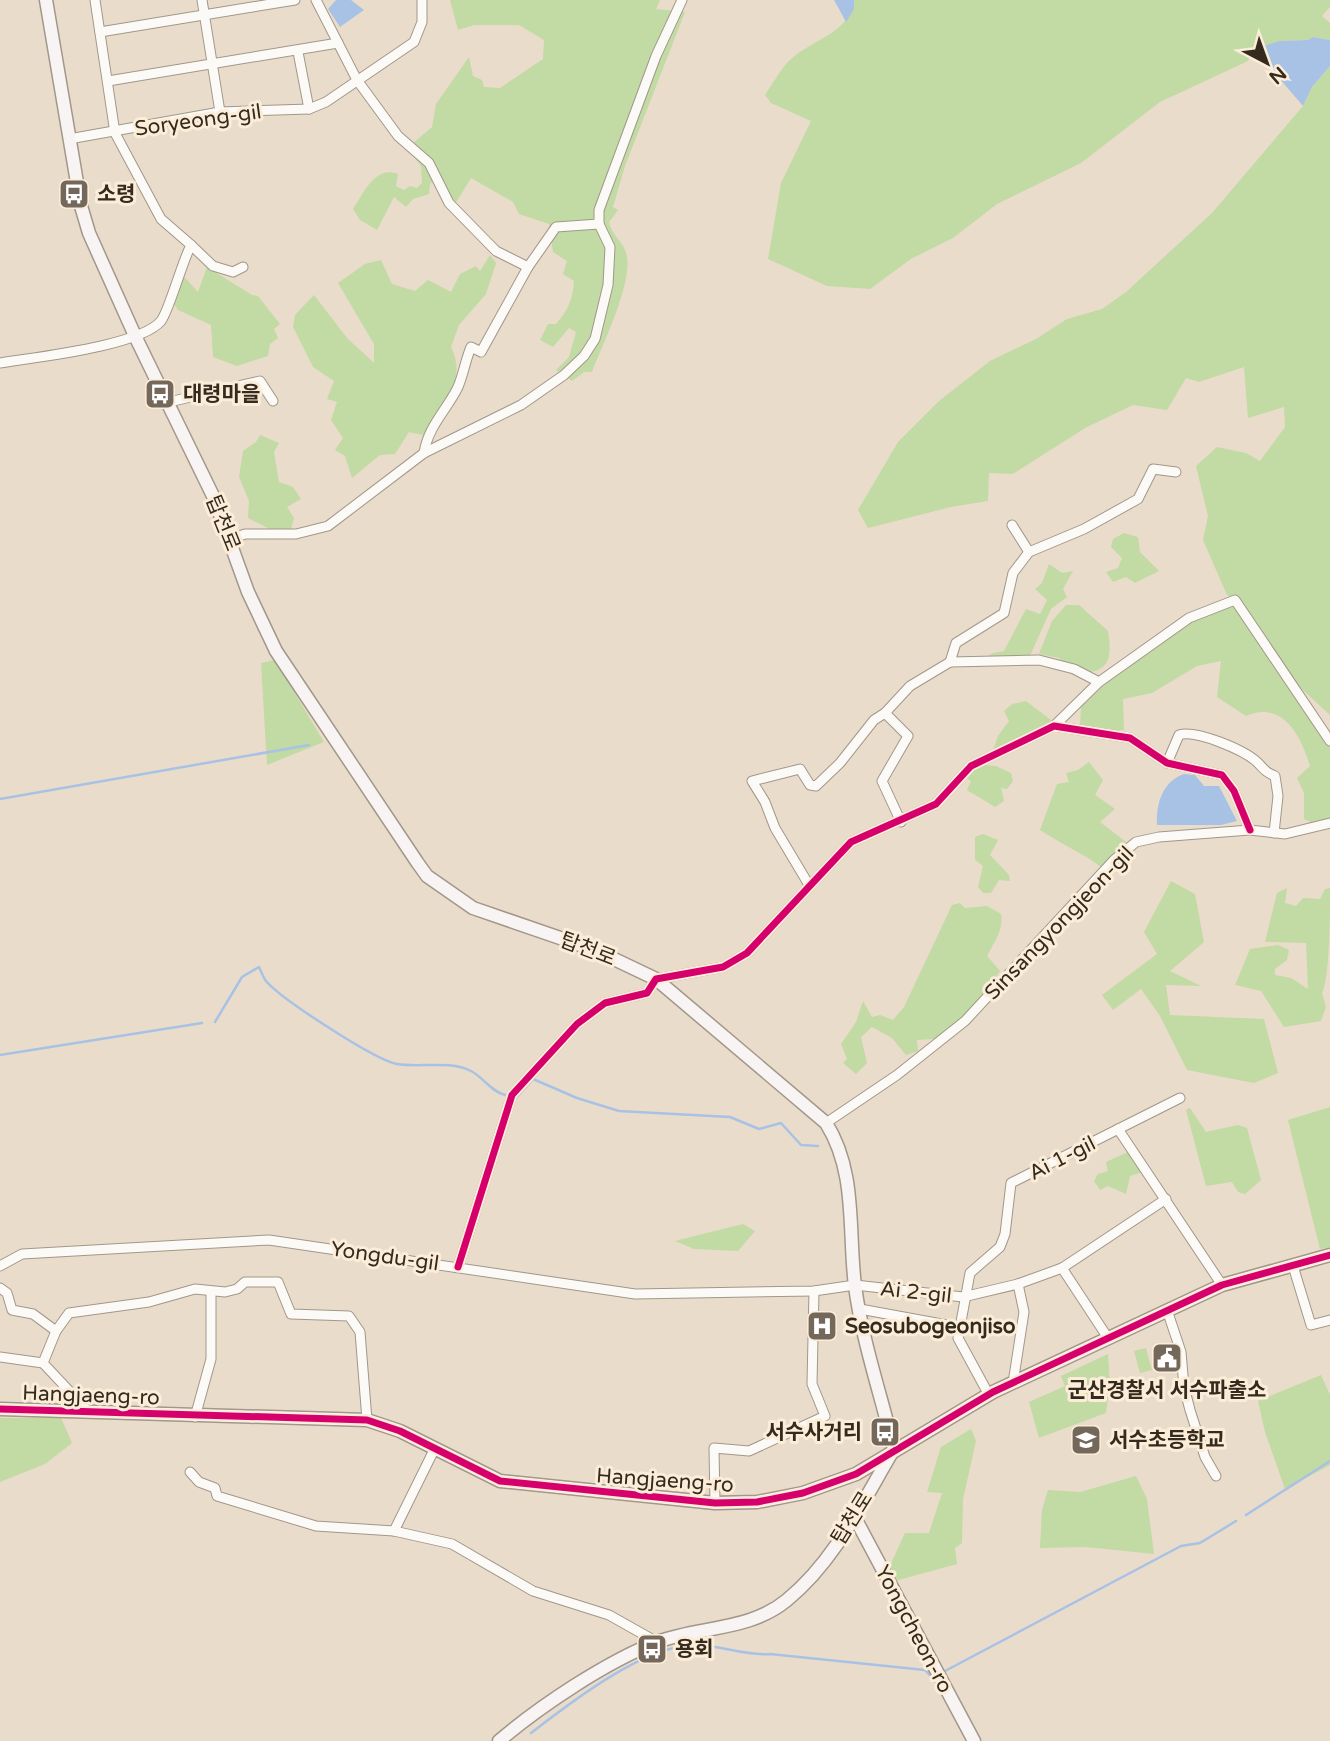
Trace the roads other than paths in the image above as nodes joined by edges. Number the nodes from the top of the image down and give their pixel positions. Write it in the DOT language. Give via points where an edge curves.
graph roads {
  1 [pos="46,0"];
  2 [pos="95,0"];
  3 [pos="202,0"];
  4 [pos="295,0"];
  5 [pos="316,0"];
  6 [pos="422,0"];
  7 [pos="682,0"];
  8 [pos="204,16"];
  9 [pos="100,32"];
  10 [pos="338,43"];
  11 [pos="298,52"];
  12 [pos="212,63"];
  13 [pos="357,79"];
  14 [pos="108,81"];
  15 [pos="309,109"];
  16 [pos="220,112"];
  17 [pos="115,133"];
  18 [pos="69,139"];
  19 [pos="599,224"];
  20 [pos="191,245"];
  21 [pos="243,267"];
  22 [pos="528,267"];
  23 [pos="136,338"];
  24 [pos="0,363"];
  25 [pos="274,401"];
  26 [pos="169,402"];
  27 [pos="424,453"];
  28 [pos="1175,472"];
  29 [pos="1012,525"];
  30 [pos="231,539"];
  31 [pos="1029,551"];
  32 [pos="950,662"];
  33 [pos="1099,682"];
  34 [pos="885,713"];
  35 [pos="1054,726"];
  36 [pos="1330,741"];
  37 [pos="1167,763"];
  38 [pos="901,822"];
  39 [pos="1330,823"];
  40 [pos="1250,830"];
  41 [pos="1274,832"];
  42 [pos="809,885"];
  43 [pos="656,979"];
  44 [pos="1180,1098"];
  45 [pos="826,1123"];
  46 [pos="1118,1129"];
  47 [pos="1166,1199"];
  48 [pos="1330,1255"];
  49 [pos="0,1266"];
  50 [pos="1293,1266"];
  51 [pos="458,1267"];
  52 [pos="1062,1268"];
  53 [pos="1018,1284"];
  54 [pos="855,1285"];
  55 [pos="1222,1285"];
  56 [pos="0,1288"];
  57 [pos="814,1291"];
  58 [pos="211,1292"];
  59 [pos="964,1297"];
  60 [pos="860,1308"];
  61 [pos="1167,1310"];
  62 [pos="1330,1320"];
  63 [pos="958,1327"];
  64 [pos="56,1331"];
  65 [pos="1108,1338"];
  66 [pos="0,1357"];
  67 [pos="43,1363"];
  68 [pos="1013,1383"];
  69 [pos="989,1395"];
  70 [pos="0,1409"];
  71 [pos="88,1411"];
  72 [pos="195,1417"];
  73 [pos="367,1420"];
  74 [pos="435,1448"];
  75 [pos="894,1449"];
  76 [pos="190,1472"];
  77 [pos="1216,1476"];
  78 [pos="715,1503"];
  79 [pos="854,1516"];
  80 [pos="394,1531"];
  81 [pos="657,1642"];
  82 [pos="499,1741"];
  83 [pos="974,1741"];
  1 -- 18 [label="main road, 탑천로"];
  2 -- 9 [label="street, Soryeong-gil"];
  3 -- 8 [label="street"];
  4 -- 8 [label="street"];
  5 -- 10 [label="street"];
  6 -- 13 [label="street, Soryeong-gil" via="422,22 414,42"];
  7 -- 19 [label="street" via="613,171 599,210"];
  8 -- 9 [label="street"];
  8 -- 12 [label="street"];
  9 -- 14 [label="street, Soryeong-gil"];
  10 -- 11 [label="street"];
  10 -- 13 [label="street"];
  11 -- 12 [label="street"];
  11 -- 15 [label="street"];
  12 -- 14 [label="street"];
  12 -- 16 [label="street"];
  13 -- 15 [label="street, Soryeong-gil" via="327,102"];
  13 -- 22 [label="street" via="398,136 429,163 449,203 496,251"];
  14 -- 17 [label="street, Soryeong-gil"];
  15 -- 16 [label="street, Soryeong-gil"];
  16 -- 17 [label="street, Soryeong-gil"];
  17 -- 18 [label="street, Soryeong-gil"];
  17 -- 20 [label="street" via="161,219"];
  18 -- 23 [label="main road, 탑천로" via="89,233"];
  19 -- 22 [label="street" via="556,227"];
  19 -- 27 [label="street" via="610,247 608,285 595,339 584,356 521,405"];
  20 -- 21 [label="street" via="213,266 233,272"];
  20 -- 23 [label="street" via="162,320"];
  22 -- 27 [label="street" via="481,352 471,347 458,387 427,435"];
  23 -- 24 [label="street"];
  23 -- 26 [label="main road, 탑천로"];
  25 -- 26 [label="street" via="260,381"];
  26 -- 30 [label="main road, 탑천로"];
  27 -- 30 [label="street" via="328,526 296,534 245,534"];
  28 -- 31 [label="street" via="1153,469 1138,499 1084,529"];
  29 -- 31 [label="street"];
  30 -- 43 [label="main road, 탑천로" via="248,592 276,651 427,876 473,908 595,950"];
  31 -- 32 [label="street" via="1013,573 1004,613 956,643"];
  32 -- 33 [label="street" via="1039,660 1074,669"];
  32 -- 34 [label="street" via="909,686"];
  33 -- 35 [label="street"];
  33 -- 36 [label="street" via="1189,618 1236,600"];
  34 -- 38 [label="street" via="908,736 882,781"];
  34 -- 42 [label="street" via="816,786 810,785 800,769 752,781"];
  35 -- 37 [label="street" via="1130,738"];
  35 -- 38 [label="street" via="971,766 936,804"];
  37 -- 40 [label="street" via="1222,775"];
  37 -- 41 [label="street" via="1179,735 1187,732 1208,736 1257,762 1262,771 1275,776"];
  38 -- 42 [label="street" via="852,842"];
  39 -- 41 [label="street, Sinsangyongjeon-gil" via="1285,834"];
  40 -- 41 [label="street, Sinsangyongjeon-gil"];
  40 -- 45 [label="street, Sinsangyongjeon-gil" via="1159,836 1136,842 965,1021"];
  42 -- 43 [label="street" via="747,953 723,967"];
  43 -- 45 [label="main road, 탑천로"];
  43 -- 51 [label="street" via="647,993 605,1003 577,1024 512,1096"];
  44 -- 46 [label="street"];
  45 -- 54 [label="main road, 탑천로" via="837,1141 848,1180"];
  46 -- 47 [label="street, Ai 1-gil"];
  46 -- 59 [label="street, Ai 1-gil" via="1011,1183 1000,1247 970,1273"];
  47 -- 52 [label="street, Ai 2-gil"];
  47 -- 55 [label="street, Ai 1-gil"];
  48 -- 50 [label="main road, Hangjaeng-ro"];
  49 -- 51 [label="street, Yongdu-gil" via="22,1254 269,1240"];
  50 -- 55 [label="main road, Hangjaeng-ro"];
  50 -- 62 [label="street" via="1311,1325"];
  51 -- 57 [label="street, Yongdu-gil" via="635,1294"];
  52 -- 53 [label="street, Ai 2-gil"];
  52 -- 65 [label="street"];
  53 -- 59 [label="street, Ai 2-gil"];
  53 -- 68 [label="street" via="1024,1312"];
  54 -- 57 [label="street, Yongdu-gil"];
  54 -- 59 [label="street, Ai 2-gil"];
  54 -- 60 [label="main road, 탑천로"];
  55 -- 61 [label="main road, Hangjaeng-ro"];
  56 -- 64 [label="street" via="7,1293 12,1310 33,1314"];
  57 -- 78 [label="street" via="812,1384 825,1416 750,1451 714,1448"];
  58 -- 64 [label="street" via="195,1289 149,1302 81,1309 69,1313"];
  58 -- 72 [label="street" via="211,1359"];
  58 -- 73 [label="street" via="237,1289 245,1282 278,1282 290,1314 349,1316 360,1332"];
  59 -- 63 [label="street, Ai 1-gil"];
  60 -- 63 [label="street"];
  60 -- 75 [label="main road, 탑천로"];
  61 -- 65 [label="main road, Hangjaeng-ro"];
  61 -- 77 [label="street" via="1181,1352 1189,1410"];
  63 -- 69 [label="street" via="958,1338"];
  64 -- 67 [label="street"];
  65 -- 68 [label="main road, Hangjaeng-ro"];
  66 -- 67 [label="street"];
  67 -- 71 [label="street"];
  68 -- 69 [label="main road, Hangjaeng-ro"];
  69 -- 75 [label="main road, Hangjaeng-ro"];
  70 -- 71 [label="main road, Hangjaeng-ro"];
  71 -- 72 [label="main road, Hangjaeng-ro"];
  72 -- 73 [label="main road, Hangjaeng-ro"];
  73 -- 74 [label="main road, Hangjaeng-ro"];
  74 -- 78 [label="main road, Hangjaeng-ro" via="500,1481"];
  74 -- 80 [label="street"];
  75 -- 78 [label="main road, Hangjaeng-ro" via="856,1474 803,1493 757,1502"];
  75 -- 79 [label="main road, 탑천로"];
  76 -- 80 [label="street" via="199,1482 215,1488 218,1496 269,1514 317,1526"];
  79 -- 81 [label="main road, 탑천로" via="816,1574 785,1602 752,1621"];
  79 -- 83 [label="main road, Yongcheon-ro"];
  80 -- 81 [label="street" via="452,1544 533,1591 609,1615"];
  81 -- 82 [label="main road, 탑천로" via="611,1665"];
}
